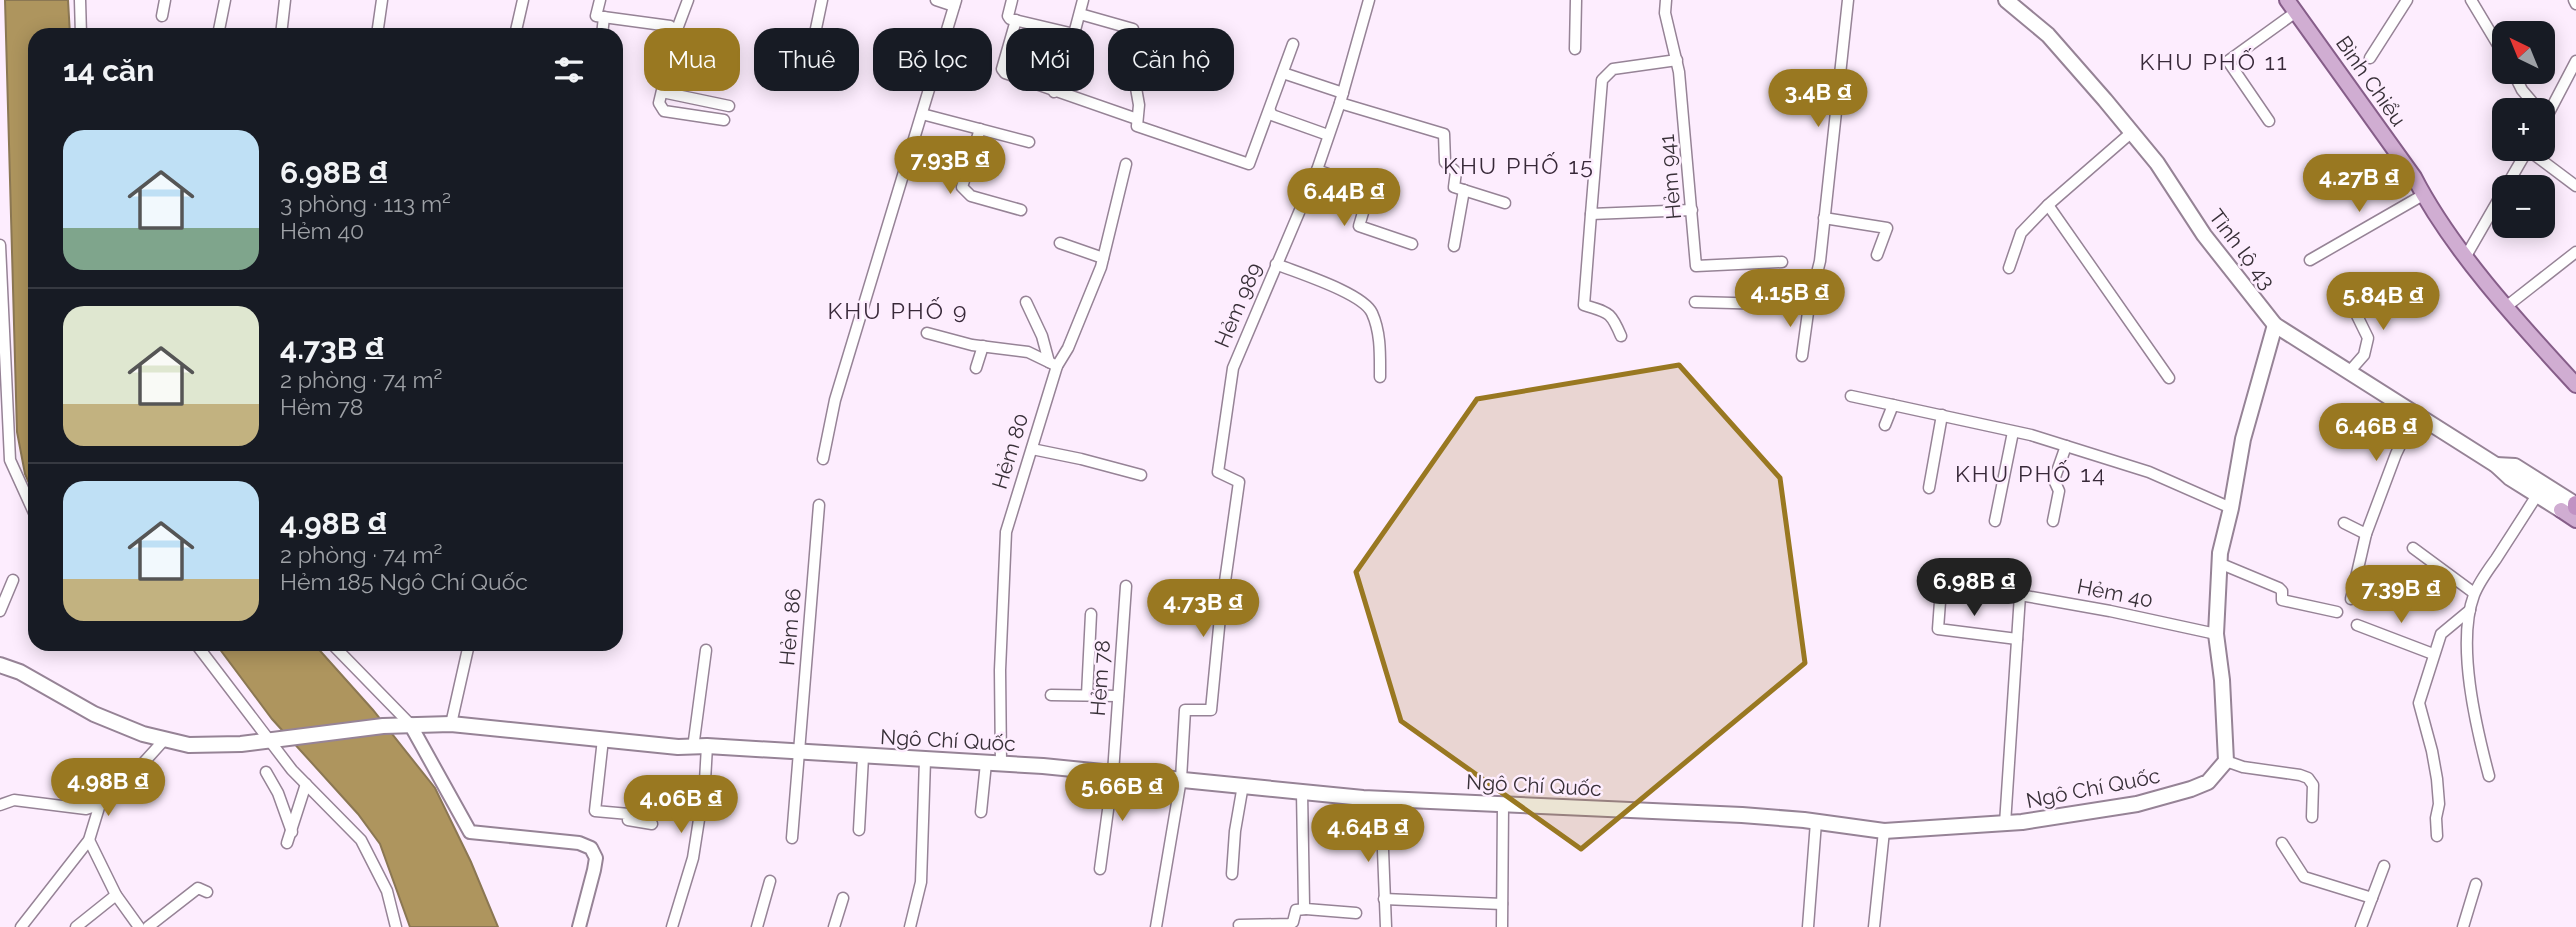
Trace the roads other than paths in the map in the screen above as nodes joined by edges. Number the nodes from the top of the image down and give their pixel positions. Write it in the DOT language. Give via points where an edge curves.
graph roads {
  1 [pos="80,0"];
  2 [pos="165,0"];
  3 [pos="225,0"];
  4 [pos="285,0"];
  5 [pos="382,0"];
  6 [pos="523,0"];
  7 [pos="600,0"];
  8 [pos="688,0"];
  9 [pos="821,0"];
  10 [pos="936,0"];
  11 [pos="1012,0"];
  12 [pos="1083,0"];
  13 [pos="1369,0"];
  14 [pos="1576,0"];
  15 [pos="1666,0"];
  16 [pos="1848,0"];
  17 [pos="2006,0"];
  18 [pos="2407,0"];
  19 [pos="2471,0"];
  20 [pos="955,3"];
  21 [pos="2291,6"];
  22 [pos="1080,14"];
  23 [pos="162,16"];
  24 [pos="604,17"];
  25 [pos="1016,20"];
  26 [pos="82,28"];
  27 [pos="219,28"];
  28 [pos="282,28"];
  29 [pos="378,28"];
  30 [pos="517,28"];
  31 [pos="603,28"];
  32 [pos="672,28"];
  33 [pos="678,28"];
  34 [pos="816,28"];
  35 [pos="1049,28"];
  36 [pos="1076,28"];
  37 [pos="1129,28"];
  38 [pos="2492,35"];
  39 [pos="1293,44"];
  40 [pos="1575,49"];
  41 [pos="2370,58"];
  42 [pos="1677,60"];
  43 [pos="2576,61"];
  44 [pos="1283,73"];
  45 [pos="1137,91"];
  46 [pos="662,92"];
  47 [pos="1054,92"];
  48 [pos="1342,98"];
  49 [pos="2554,98"];
  50 [pos="729,106"];
  51 [pos="1270,111"];
  52 [pos="922,114"];
  53 [pos="1138,119"];
  54 [pos="724,120"];
  55 [pos="2269,121"];
  56 [pos="980,129"];
  57 [pos="2132,132"];
  58 [pos="1328,135"];
  59 [pos="1029,142"];
  60 [pos="908,160"];
  61 [pos="2544,161"];
  62 [pos="1126,164"];
  63 [pos="1317,170"];
  64 [pos="964,177"];
  65 [pos="2576,186"];
  66 [pos="1464,190"];
  67 [pos="2423,195"];
  68 [pos="1505,203"];
  69 [pos="2048,205"];
  70 [pos="1021,210"];
  71 [pos="1692,210"];
  72 [pos="2492,211"];
  73 [pos="1591,214"];
  74 [pos="1824,218"];
  75 [pos="1060,243"];
  76 [pos="1412,244"];
  77 [pos="0,245"];
  78 [pos="1454,246"];
  79 [pos="2576,252"];
  80 [pos="1877,255"];
  81 [pos="2466,256"];
  82 [pos="1103,258"];
  83 [pos="2310,260"];
  84 [pos="1782,262"];
  85 [pos="1276,264"];
  86 [pos="2009,268"];
  87 [pos="2344,289"];
  88 [pos="1026,302"];
  89 [pos="1695,302"];
  90 [pos="1809,305"];
  91 [pos="2507,306"];
  92 [pos="2275,325"];
  93 [pos="927,333"];
  94 [pos="1621,335"];
  95 [pos="983,346"];
  96 [pos="1802,356"];
  97 [pos="1053,364"];
  98 [pos="976,368"];
  99 [pos="2349,372"];
  100 [pos="1380,377"];
  101 [pos="2169,378"];
  102 [pos="2574,378"];
  103 [pos="1851,396"];
  104 [pos="1893,405"];
  105 [pos="2415,414"];
  106 [pos="1942,415"];
  107 [pos="1885,425"];
  108 [pos="2013,432"];
  109 [pos="2066,446"];
  110 [pos="1032,449"];
  111 [pos="823,459"];
  112 [pos="2496,465"];
  113 [pos="1141,475"];
  114 [pos="1929,488"];
  115 [pos="2537,495"];
  116 [pos="28,500"];
  117 [pos="819,505"];
  118 [pos="2231,508"];
  119 [pos="2573,508"];
  120 [pos="1995,521"];
  121 [pos="2053,521"];
  122 [pos="2344,523"];
  123 [pos="2366,534"];
  124 [pos="2413,548"];
  125 [pos="2219,563"];
  126 [pos="13,580"];
  127 [pos="1126,586"];
  128 [pos="1941,588"];
  129 [pos="2007,590"];
  130 [pos="2474,593"];
  131 [pos="2020,595"];
  132 [pos="2351,599"];
  133 [pos="2470,610"];
  134 [pos="0,611"];
  135 [pos="2337,612"];
  136 [pos="1091,614"];
  137 [pos="2357,625"];
  138 [pos="2216,634"];
  139 [pos="2017,639"];
  140 [pos="706,650"];
  141 [pos="202,651"];
  142 [pos="339,651"];
  143 [pos="467,651"];
  144 [pos="2433,654"];
  145 [pos="0,665"];
  146 [pos="1051,695"];
  147 [pos="1087,695"];
  148 [pos="1118,696"];
  149 [pos="410,724"];
  150 [pos="451,724"];
  151 [pos="165,739"];
  152 [pos="603,739"];
  153 [pos="275,740"];
  154 [pos="700,747"];
  155 [pos="799,753"];
  156 [pos="863,757"];
  157 [pos="925,760"];
  158 [pos="2226,761"];
  159 [pos="993,764"];
  160 [pos="266,772"];
  161 [pos="1114,773"];
  162 [pos="2488,776"];
  163 [pos="1181,779"];
  164 [pos="306,784"];
  165 [pos="1243,785"];
  166 [pos="1302,792"];
  167 [pos="1381,799"];
  168 [pos="100,804"];
  169 [pos="0,805"];
  170 [pos="1503,805"];
  171 [pos="981,812"];
  172 [pos="2312,817"];
  173 [pos="1816,821"];
  174 [pos="652,824"];
  175 [pos="2005,824"];
  176 [pos="859,830"];
  177 [pos="1884,831"];
  178 [pos="292,832"];
  179 [pos="2437,836"];
  180 [pos="792,838"];
  181 [pos="89,839"];
  182 [pos="287,843"];
  183 [pos="2282,843"];
  184 [pos="2384,866"];
  185 [pos="1100,869"];
  186 [pos="1232,874"];
  187 [pos="770,881"];
  188 [pos="2476,884"];
  189 [pos="206,892"];
  190 [pos="116,895"];
  191 [pos="843,898"];
  192 [pos="2372,898"];
  193 [pos="1384,900"];
  194 [pos="1502,904"];
  195 [pos="1306,909"];
  196 [pos="1356,913"];
  197 [pos="1239,925"];
  198 [pos="21,927"];
  199 [pos="76,927"];
  200 [pos="139,927"];
  201 [pos="148,927"];
  202 [pos="396,927"];
  203 [pos="579,927"];
  204 [pos="672,927"];
  205 [pos="757,927"];
  206 [pos="834,927"];
  207 [pos="911,927"];
  208 [pos="1156,927"];
  209 [pos="1386,927"];
  210 [pos="1502,927"];
  211 [pos="1808,927"];
  212 [pos="1874,927"];
  213 [pos="2361,927"];
  214 [pos="2463,927"];
  1 -- 26 [label="street"];
  2 -- 23 [label="street"];
  3 -- 27 [label="street"];
  4 -- 28 [label="street"];
  5 -- 29 [label="street"];
  6 -- 30 [label="street"];
  7 -- 24 [label="street" via="596,16"];
  8 -- 33 [label="street"];
  9 -- 34 [label="street"];
  10 -- 20 [label="street"];
  11 -- 25 [label="street" via="1008,16"];
  12 -- 22 [label="street"];
  13 -- 48 [label="street, Hẻm 989"];
  14 -- 40 [label="street"];
  15 -- 42 [label="street, Hẻm 941"];
  16 -- 74 [label="street"];
  17 -- 57 [label="main road, Tỉnh lộ 43" via="2048,36"];
  18 -- 41 [label="street"];
  19 -- 38 [label="street"];
  20 -- 52 [label="street"];
  21 -- 55 [label="street" via="2228,61"];
  21 -- 67 [label="main road, Bình Chiểu"];
  22 -- 36 [label="street"];
  22 -- 37 [label="street"];
  24 -- 31 [label="street"];
  24 -- 32 [label="street"];
  25 -- 35 [label="street"];
  25 -- 47 [label="street" via="1003,71"];
  39 -- 44 [label="street"];
  42 -- 71 [label="street, Hẻm 941"];
  42 -- 73 [label="street" via="1613,69 1602,80"];
  43 -- 49 [label="street"];
  44 -- 48 [label="street"];
  44 -- 51 [label="street"];
  45 -- 53 [label="street"];
  46 -- 50 [label="street"];
  46 -- 54 [label="street" via="659,103 664,111"];
  47 -- 53 [label="street"];
  48 -- 58 [label="street, Hẻm 989"];
  48 -- 66 [label="street" via="1444,134 1445,162 1456,172 1454,187"];
  51 -- 53 [label="street" via="1249,164 1137,126"];
  51 -- 58 [label="street"];
  52 -- 56 [label="street"];
  52 -- 60 [label="street"];
  56 -- 59 [label="street"];
  56 -- 64 [label="street"];
  57 -- 69 [label="street"];
  57 -- 92 [label="main road, Tỉnh lộ 43"];
  58 -- 63 [label="street, Hẻm 989"];
  60 -- 64 [label="street"];
  60 -- 111 [label="street" via="835,400"];
  61 -- 65 [label="street"];
  62 -- 82 [label="street, Hẻm 80"];
  63 -- 76 [label="street" via="1370,189 1359,226"];
  63 -- 85 [label="street, Hẻm 989"];
  64 -- 70 [label="street" via="965,192"];
  66 -- 68 [label="street"];
  66 -- 78 [label="street"];
  67 -- 81 [label="main road, Bình Chiểu"];
  67 -- 83 [label="street"];
  69 -- 86 [label="street" via="2021,233"];
  69 -- 101 [label="street"];
  71 -- 73 [label="street"];
  71 -- 84 [label="street, Hẻm 941" via="1696,266"];
  72 -- 81 [label="street"];
  73 -- 94 [label="street" via="1584,305 1604,310"];
  74 -- 80 [label="street" via="1886,228"];
  74 -- 90 [label="street"];
  75 -- 82 [label="street"];
  77 -- 116 [label="street" via="10,460"];
  79 -- 91 [label="street"];
  81 -- 91 [label="main road, Bình Chiểu"];
  82 -- 97 [label="street, Hẻm 80" via="1068,348"];
  85 -- 100 [label="street" via="1357,298 1371,310 1380,337"];
  85 -- 163 [label="street, Hẻm 989" via="1233,368 1218,472 1239,482 1212,710 1185,710"];
  87 -- 99 [label="street" via="2368,338 2364,355"];
  88 -- 97 [label="street"];
  89 -- 90 [label="street"];
  90 -- 96 [label="street"];
  91 -- 102 [label="main road, Bình Chiểu"];
  92 -- 99 [label="main road, Tỉnh lộ 43"];
  92 -- 118 [label="main road" via="2243,439"];
  93 -- 95 [label="street"];
  95 -- 97 [label="street" via="1028,352"];
  95 -- 98 [label="street"];
  97 -- 110 [label="street, Hẻm 80"];
  99 -- 105 [label="main road, Tỉnh lộ 43"];
  103 -- 104 [label="street"];
  104 -- 106 [label="street"];
  104 -- 107 [label="street"];
  105 -- 112 [label="main road, Tỉnh lộ 43"];
  105 -- 123 [label="street"];
  106 -- 108 [label="street"];
  106 -- 114 [label="street"];
  108 -- 109 [label="street"];
  108 -- 120 [label="street"];
  109 -- 118 [label="street" via="2149,472"];
  109 -- 121 [label="street" via="2054,480 2059,491"];
  110 -- 113 [label="street"];
  110 -- 159 [label="street, Hẻm 80" via="1006,531"];
  112 -- 115 [label="main road, Tỉnh lộ 43"];
  112 -- 119 [label="main road, Tỉnh lộ 43" via="2515,466"];
  115 -- 119 [label="main road, Tỉnh lộ 43"];
  115 -- 130 [label="street"];
  117 -- 155 [label="street, Hẻm 86"];
  118 -- 125 [label="main road"];
  122 -- 123 [label="street"];
  123 -- 132 [label="street"];
  124 -- 130 [label="street"];
  125 -- 135 [label="street" via="2281,590 2282,600"];
  125 -- 138 [label="main road"];
  126 -- 134 [label="street"];
  127 -- 148 [label="street, Hẻm 78"];
  128 -- 139 [label="street" via="1938,629"];
  129 -- 131 [label="street, Hẻm 40"];
  130 -- 133 [label="street"];
  131 -- 138 [label="street, Hẻm 40"];
  131 -- 139 [label="street"];
  133 -- 144 [label="street" via="2441,634"];
  133 -- 162 [label="street" via="2467,668"];
  136 -- 147 [label="street"];
  137 -- 144 [label="street"];
  138 -- 158 [label="main road"];
  139 -- 175 [label="street"];
  140 -- 154 [label="street"];
  141 -- 153 [label="street"];
  142 -- 149 [label="street"];
  143 -- 150 [label="street"];
  144 -- 179 [label="street" via="2419,704 2437,779"];
  145 -- 151 [label="main road, Ngô Chí Quốc" via="94,715"];
  146 -- 147 [label="street"];
  147 -- 148 [label="street"];
  148 -- 161 [label="street, Hẻm 78"];
  149 -- 150 [label="main road, Ngô Chí Quốc"];
  149 -- 153 [label="main road, Ngô Chí Quốc"];
  149 -- 203 [label="street" via="470,832 579,843 590,848 596,858"];
  150 -- 152 [label="main road, Ngô Chí Quốc"];
  151 -- 153 [label="main road, Ngô Chí Quốc" via="189,745"];
  151 -- 168 [label="street" via="108,802"];
  152 -- 154 [label="main road, Ngô Chí Quốc"];
  152 -- 174 [label="street" via="595,811 629,814 628,820"];
  153 -- 164 [label="street"];
  154 -- 155 [label="main road, Ngô Chí Quốc"];
  154 -- 204 [label="street" via="705,781 693,859"];
  155 -- 156 [label="main road, Ngô Chí Quốc"];
  155 -- 180 [label="street, Hẻm 86"];
  156 -- 157 [label="main road, Ngô Chí Quốc"];
  156 -- 176 [label="street"];
  157 -- 159 [label="main road, Ngô Chí Quốc"];
  157 -- 207 [label="street" via="921,882"];
  158 -- 172 [label="street" via="2308,778 2313,785"];
  158 -- 175 [label="main road, Ngô Chí Quốc" via="2208,782 2192,789 2137,804"];
  159 -- 161 [label="main road, Ngô Chí Quốc"];
  159 -- 171 [label="street, Hẻm 80"];
  160 -- 178 [label="street"];
  161 -- 163 [label="main road, Ngô Chí Quốc"];
  161 -- 185 [label="street, Hẻm 78"];
  163 -- 165 [label="main road, Ngô Chí Quốc"];
  163 -- 208 [label="street"];
  164 -- 178 [label="street"];
  164 -- 202 [label="street" via="361,840 387,891"];
  165 -- 166 [label="main road, Ngô Chí Quốc"];
  165 -- 186 [label="street"];
  166 -- 167 [label="main road, Ngô Chí Quốc"];
  166 -- 195 [label="street"];
  167 -- 170 [label="main road, Ngô Chí Quốc"];
  167 -- 193 [label="street"];
  168 -- 169 [label="street" via="86,809 14,800"];
  168 -- 181 [label="street"];
  170 -- 173 [label="main road, Ngô Chí Quốc"];
  170 -- 194 [label="street"];
  173 -- 177 [label="main road, Ngô Chí Quốc"];
  173 -- 211 [label="street"];
  175 -- 177 [label="main road, Ngô Chí Quốc"];
  177 -- 212 [label="street"];
  178 -- 182 [label="street"];
  181 -- 190 [label="street"];
  181 -- 198 [label="street"];
  183 -- 192 [label="street" via="2304,877"];
  184 -- 192 [label="street"];
  187 -- 205 [label="street"];
  188 -- 214 [label="street"];
  189 -- 201 [label="street" via="198,888"];
  190 -- 199 [label="street"];
  190 -- 200 [label="street"];
  191 -- 206 [label="street"];
  192 -- 213 [label="street"];
  193 -- 194 [label="street"];
  193 -- 209 [label="street"];
  194 -- 210 [label="street"];
  195 -- 196 [label="street"];
  195 -- 197 [label="street" via="1296,910 1290,924"];
}
